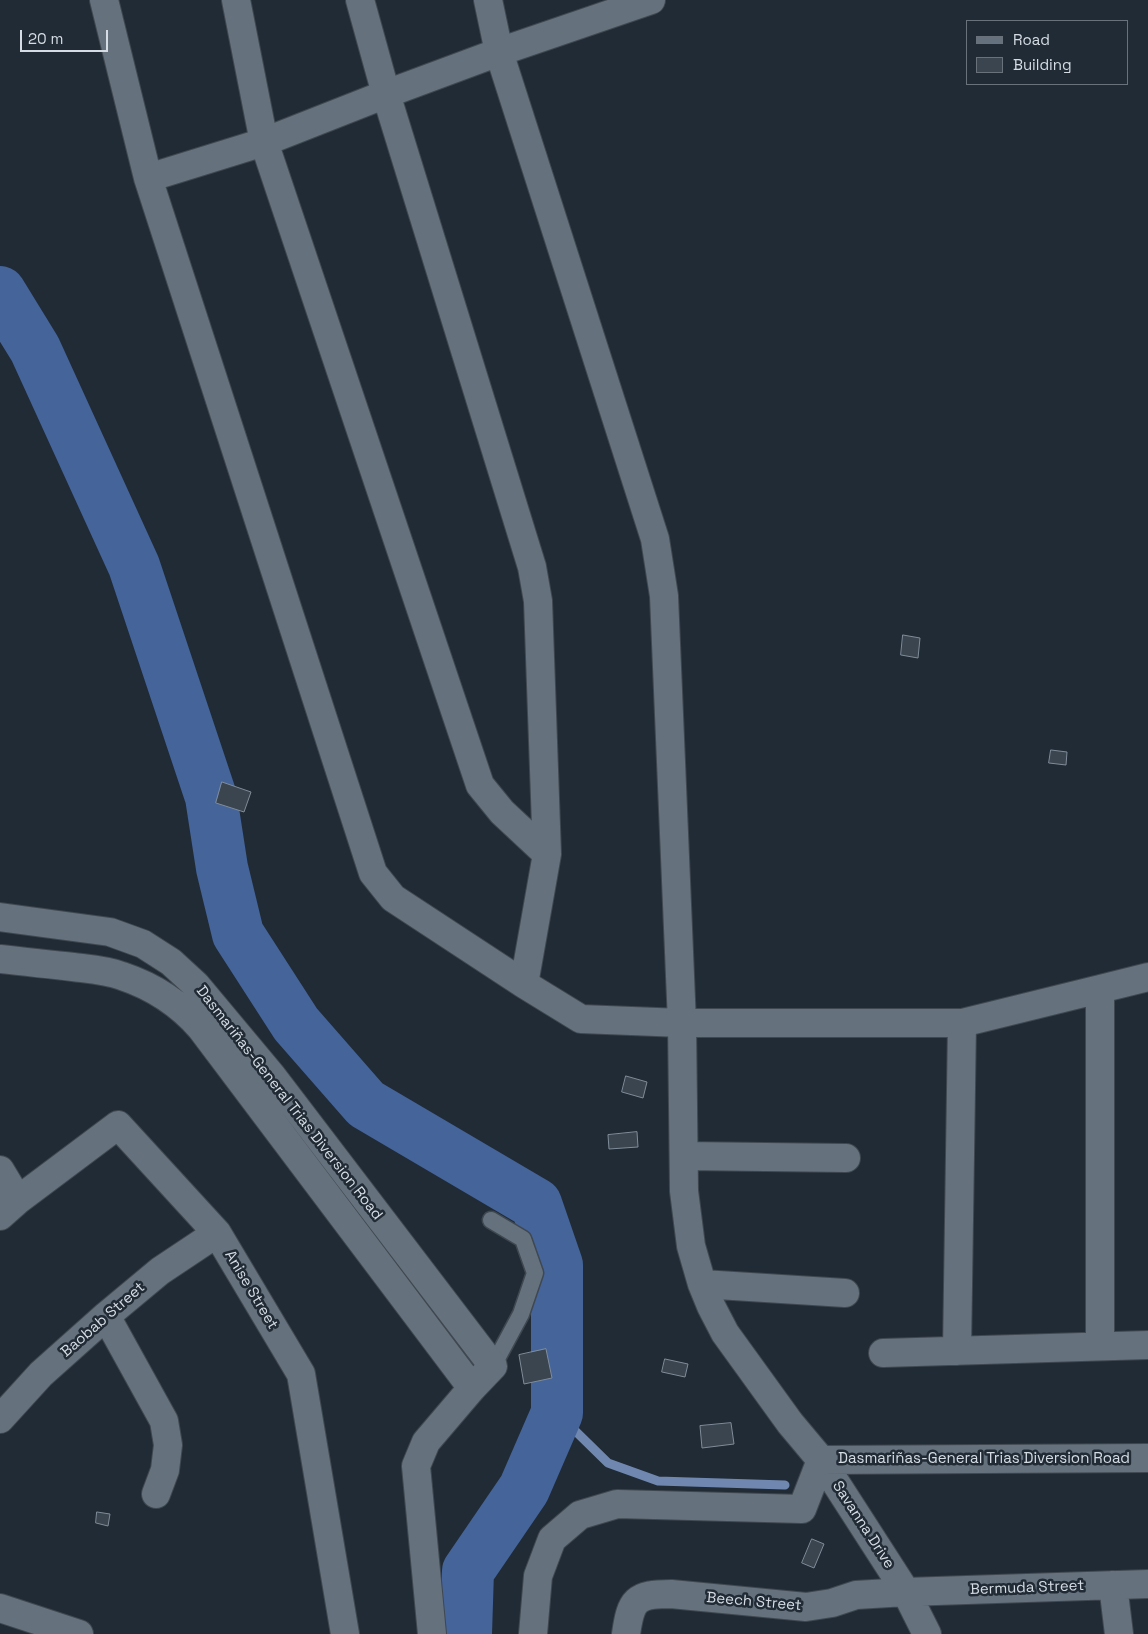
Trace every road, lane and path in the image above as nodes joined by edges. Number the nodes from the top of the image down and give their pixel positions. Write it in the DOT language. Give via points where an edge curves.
graph roads {
  1 [pos="104,0"];
  2 [pos="236,0"];
  3 [pos="360,0"];
  4 [pos="488,0"];
  5 [pos="651,0"];
  6 [pos="623,5"];
  7 [pos="499,52"];
  8 [pos="386,94"];
  9 [pos="264,142"];
  10 [pos="148,178"];
  11 [pos="547,854"];
  12 [pos="0,917"];
  13 [pos="0,959"];
  14 [pos="1148,977"];
  15 [pos="524,984"];
  16 [pos="1100,989"];
  17 [pos="682,1023"];
  18 [pos="962,1023"];
  19 [pos="684,1156"];
  20 [pos="846,1158"];
  21 [pos="0,1170"];
  22 [pos="9,1208"];
  23 [pos="491,1220"];
  24 [pos="217,1233"];
  25 [pos="702,1284"];
  26 [pos="845,1293"];
  27 [pos="106,1316"];
  28 [pos="1148,1344"];
  29 [pos="1100,1346"];
  30 [pos="957,1351"];
  31 [pos="882,1353"];
  32 [pos="493,1366"];
  33 [pos="472,1388"];
  34 [pos="0,1419"];
  35 [pos="1148,1458"];
  36 [pos="821,1460"];
  37 [pos="156,1494"];
  38 [pos="1148,1584"];
  39 [pos="1113,1585"];
  40 [pos="906,1592"];
  41 [pos="0,1608"];
  42 [pos="79,1634"];
  43 [pos="345,1634"];
  44 [pos="432,1634"];
  45 [pos="533,1634"];
  46 [pos="626,1634"];
  47 [pos="927,1634"];
  48 [pos="1119,1634"];
  1 -- 10 [label="street"];
  2 -- 9 [label="street"];
  3 -- 8 [label="street"];
  4 -- 7 [label="street, Savanna Drive"];
  5 -- 6 [label="street"];
  6 -- 7 [label="street"];
  7 -- 8 [label="street"];
  7 -- 17 [label="street, Savanna Drive" via="655,539 664,596"];
  8 -- 9 [label="street"];
  8 -- 11 [label="street" via="532,567 538,601"];
  9 -- 10 [label="street"];
  9 -- 11 [label="street" via="480,786 502,812"];
  10 -- 15 [label="street" via="373,873 394,898"];
  11 -- 15 [label="street"];
  12 -- 32 [label="street, Dasmariñas-General Trias Diversion Road" via="110,932 143,944 171,962 196,985 272,1076"];
  13 -- 33 [label="street, Dasmariñas-General Trias Diversion Road" via="121,975 149,987 188,1014"];
  14 -- 16 [label="street"];
  15 -- 17 [label="street" via="581,1019"];
  16 -- 18 [label="street"];
  16 -- 29 [label="street"];
  17 -- 18 [label="street"];
  17 -- 19 [label="street, Savanna Drive"];
  18 -- 30 [label="street"];
  19 -- 20 [label="street"];
  19 -- 25 [label="street, Savanna Drive" via="686,1216"];
  21 -- 22 [label="street"];
  22 -- 24 [label="street, Anise Street" via="118,1125"];
  23 -- 32 [label="lane" via="522,1239 535,1273 521,1314"];
  24 -- 27 [label="street, Baobab Street" via="160,1271"];
  24 -- 43 [label="street, Anise Street" via="301,1374"];
  25 -- 26 [label="street"];
  25 -- 36 [label="street, Savanna Drive" via="725,1333"];
  27 -- 34 [label="street, Baobab Street" via="41,1374"];
  27 -- 37 [label="street" via="164,1421 168,1445 165,1470"];
  28 -- 29 [label="street"];
  29 -- 30 [label="street"];
  30 -- 31 [label="street"];
  32 -- 33 [label="street"];
  33 -- 44 [label="street" via="426,1442 416,1466"];
  35 -- 36 [label="street, Dasmariñas-General Trias Diversion Road"];
  36 -- 40 [label="street, Savanna Drive"];
  36 -- 45 [label="street" via="802,1509 617,1504 580,1515 552,1539 538,1576"];
  38 -- 39 [label="street, Bermuda Street"];
  39 -- 40 [label="street, Bermuda Street"];
  39 -- 48 [label="street"];
  40 -- 46 [label="street, Beech Street" via="856,1595 806,1607 657,1594 644,1596 634,1603"];
  40 -- 47 [label="street, Savanna Drive"];
  41 -- 42 [label="street"];
}
